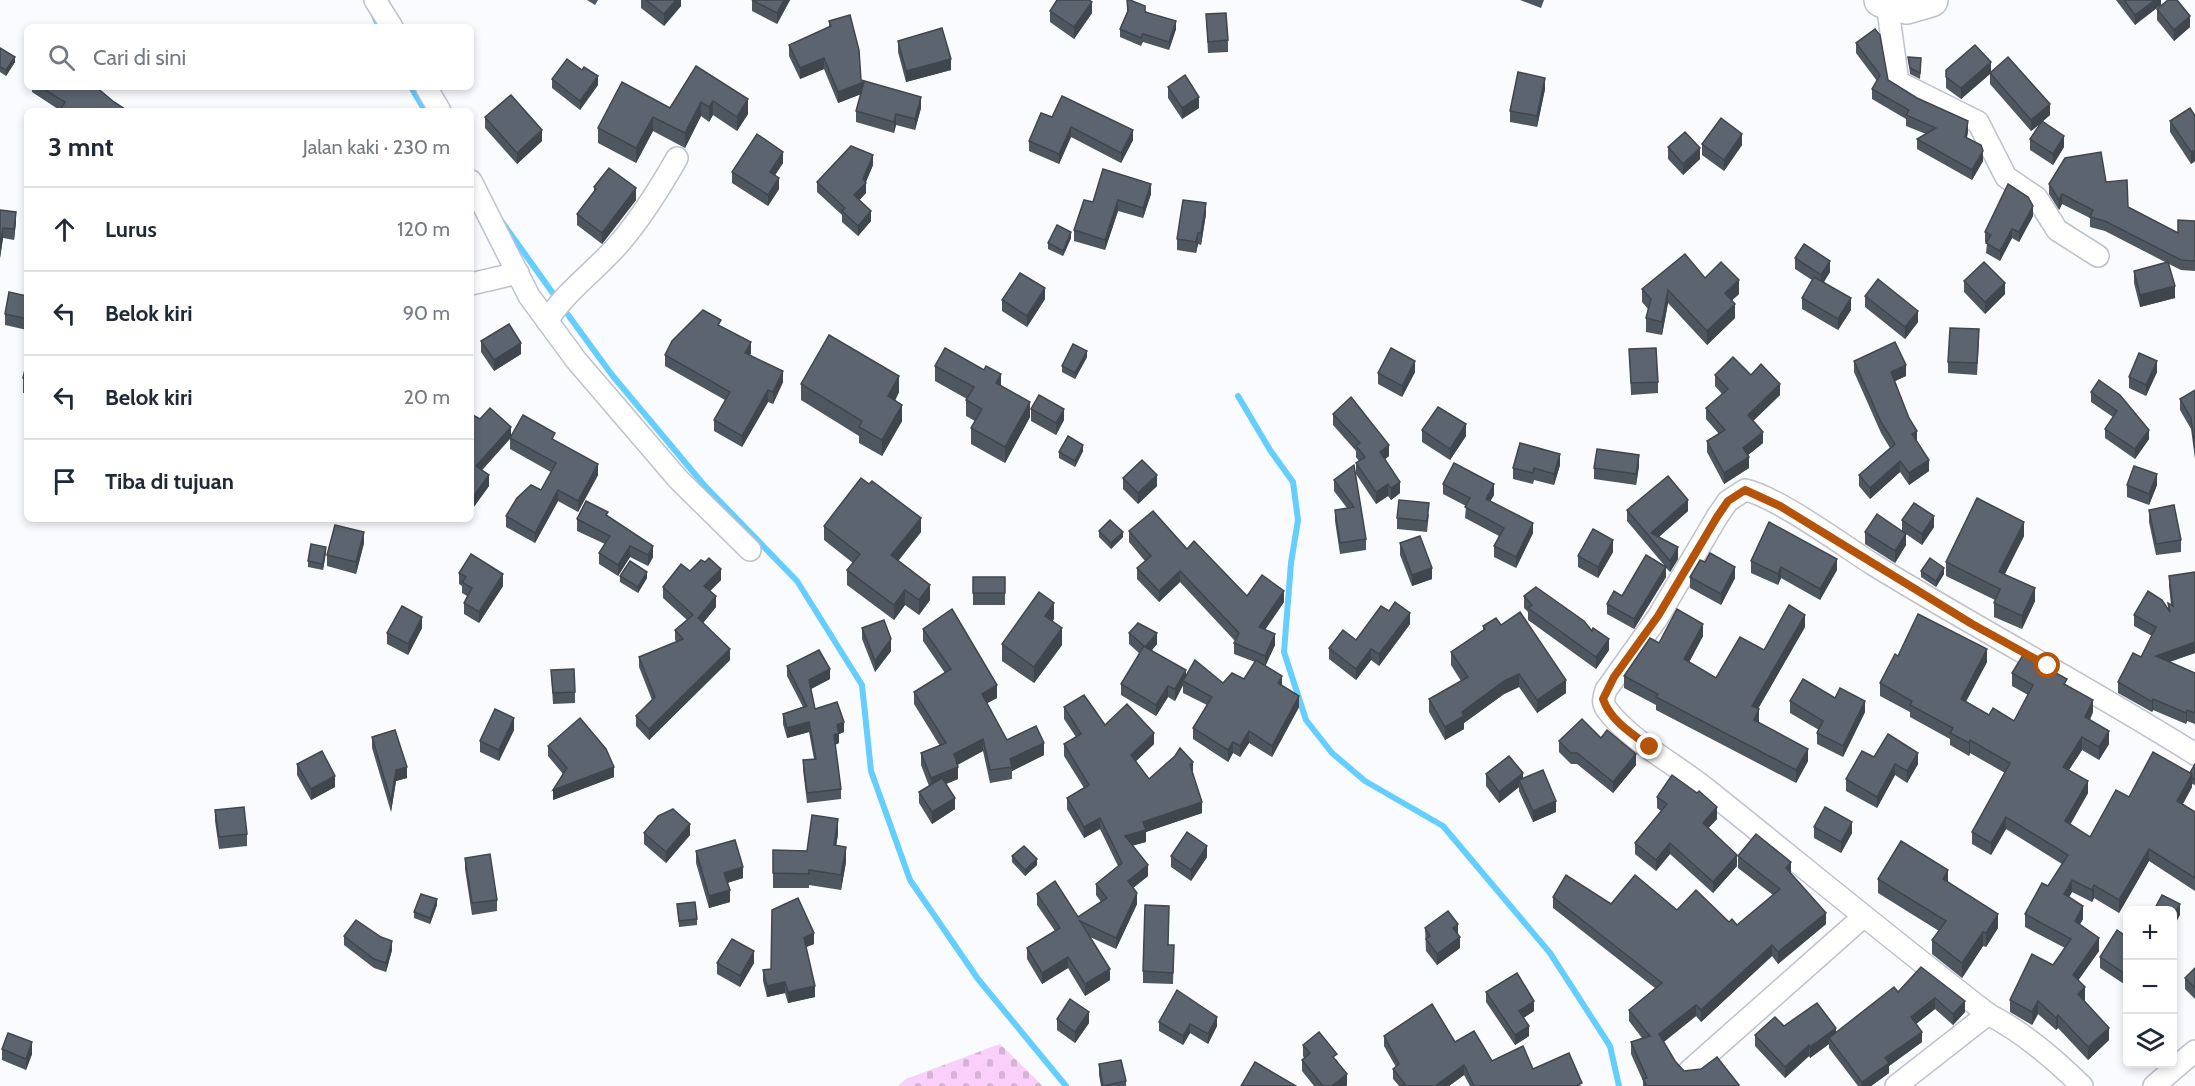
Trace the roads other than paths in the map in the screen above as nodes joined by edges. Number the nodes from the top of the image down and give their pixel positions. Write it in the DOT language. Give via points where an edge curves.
graph roads {
  1 [pos="375,0"];
  2 [pos="1931,0"];
  3 [pos="1884,2"];
  4 [pos="390,24"];
  5 [pos="428,90"];
  6 [pos="438,108"];
  7 [pos="677,158"];
  8 [pos="474,187"];
  9 [pos="2098,256"];
  10 [pos="518,273"];
  11 [pos="474,283"];
  12 [pos="547,321"];
  13 [pos="750,550"];
  14 [pos="2195,754"];
  15 [pos="1863,917"];
  16 [pos="1988,1014"];
  17 [pos="2195,1051"];
  18 [pos="1689,1071"];
  19 [pos="1896,1086"];
  20 [pos="2082,1086"];
  21 [pos="2154,1086"];
  1 -- 4 [label="street"];
  2 -- 3 [label="main road" via="1907,7"];
  3 -- 9 [label="street" via="1898,82 1978,122 2006,177 2037,198 2057,230"];
  5 -- 6 [label="street"];
  7 -- 12 [label="street" via="616,248 559,303"];
  8 -- 10 [label="street"];
  10 -- 11 [label="street"];
  10 -- 12 [label="street"];
  12 -- 13 [label="street" via="678,479"];
  14 -- 15 [label="street" via="1780,506 1753,492 1737,493 1717,517 1603,699 1606,709 1632,733"];
  15 -- 16 [label="street"];
  15 -- 18 [label="street"];
  16 -- 19 [label="street"];
  16 -- 20 [label="street" via="2048,1053"];
  17 -- 21 [label="street"];
}
